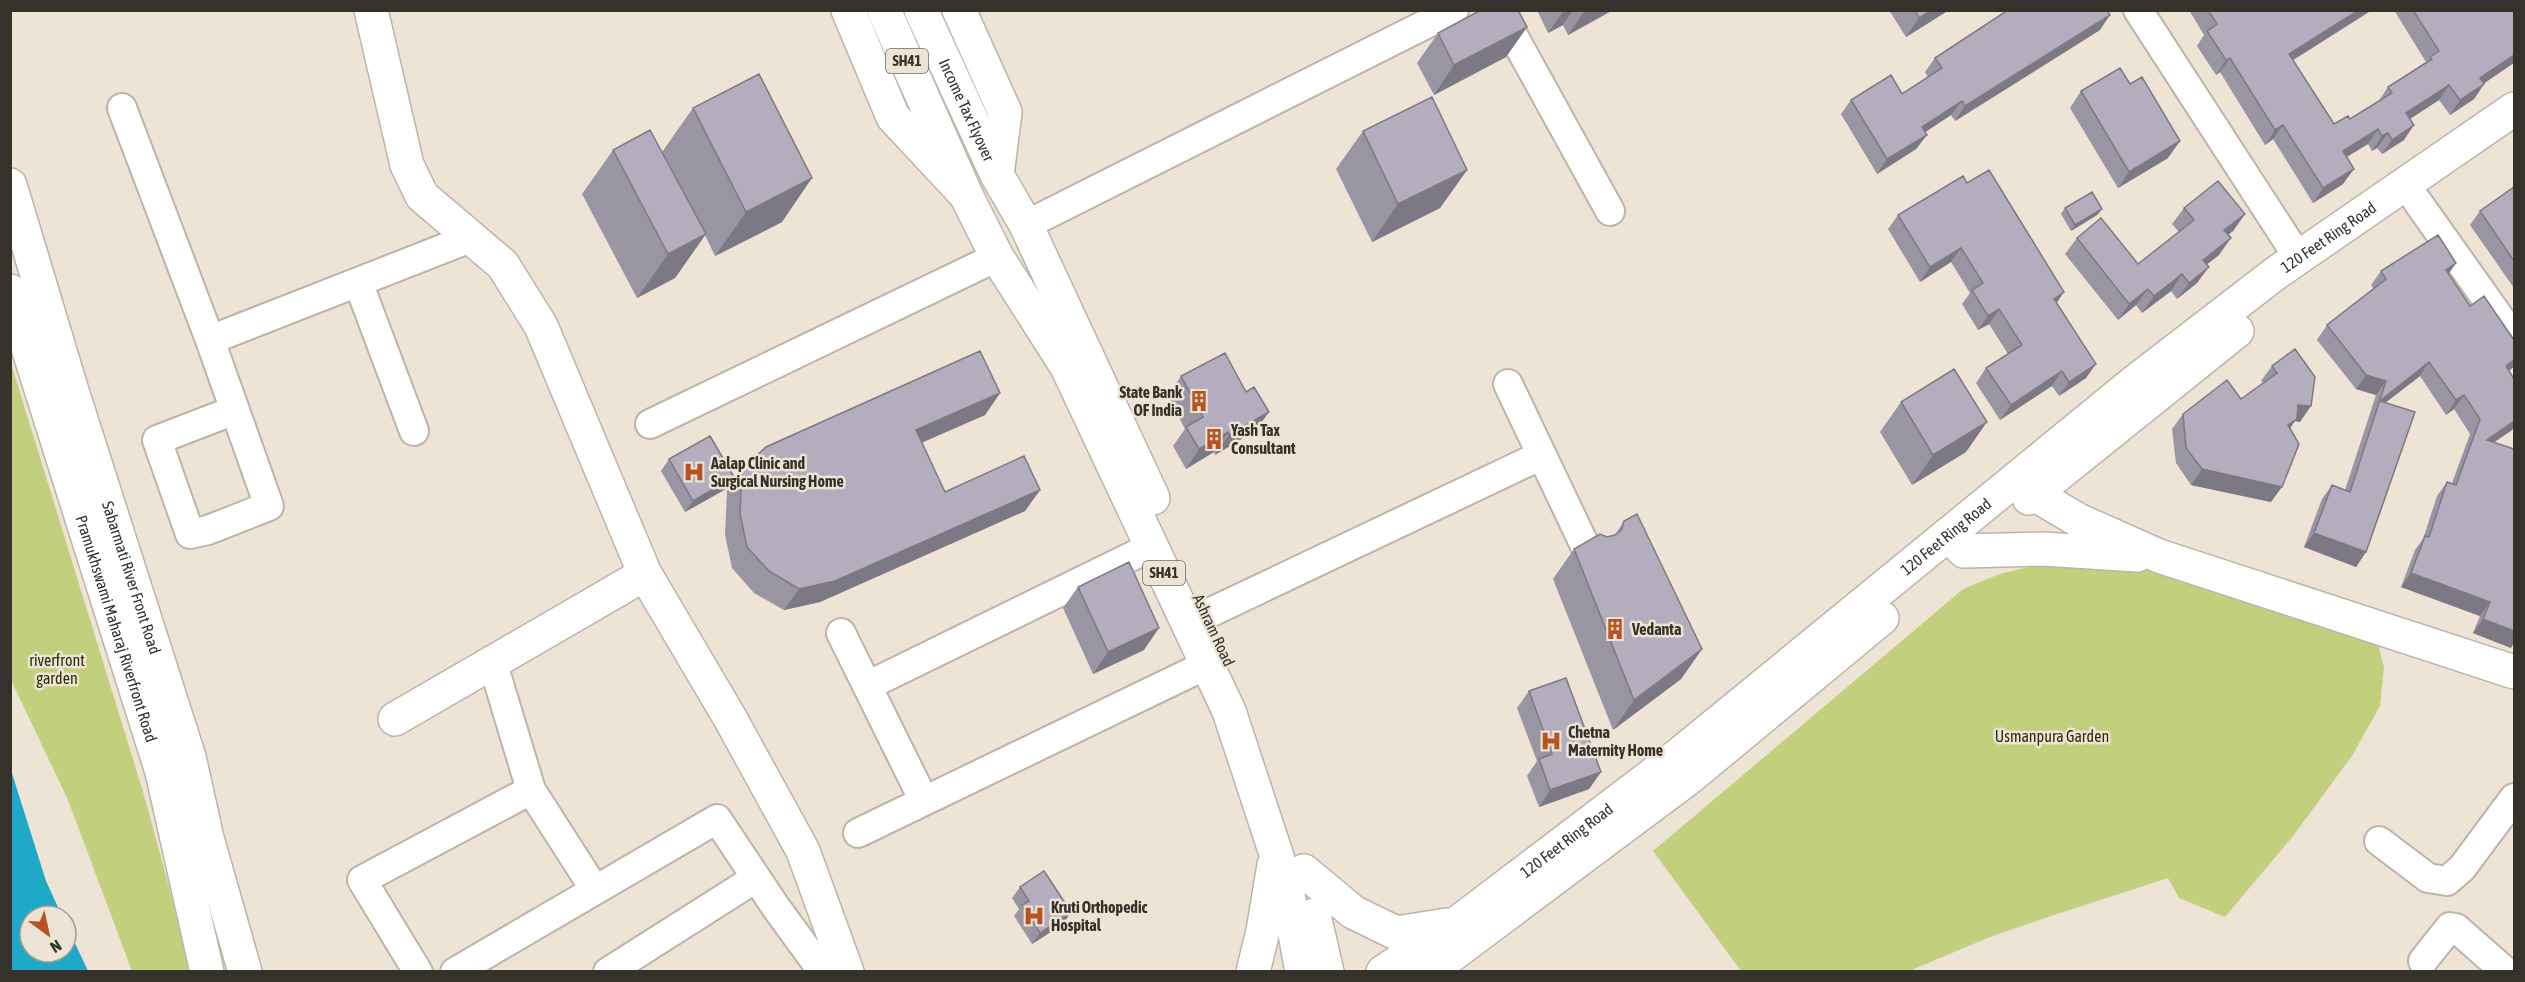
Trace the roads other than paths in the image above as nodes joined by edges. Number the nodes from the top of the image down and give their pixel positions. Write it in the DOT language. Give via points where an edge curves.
graph roads {
  1 [pos="371,10"];
  2 [pos="848,10"];
  3 [pos="884,10"];
  4 [pos="921,10"];
  5 [pos="959,10"];
  6 [pos="1454,10"];
  7 [pos="1499,10"];
  8 [pos="2138,10"];
  9 [pos="122,108"];
  10 [pos="2514,109"];
  11 [pos="2514,134"];
  12 [pos="997,175"];
  13 [pos="10,185"];
  14 [pos="967,197"];
  15 [pos="2417,201"];
  16 [pos="1610,211"];
  17 [pos="1026,225"];
  18 [pos="473,237"];
  19 [pos="997,257"];
  20 [pos="2298,257"];
  21 [pos="358,282"];
  22 [pos="10,291"];
  23 [pos="2514,338"];
  24 [pos="210,340"];
  25 [pos="1508,384"];
  26 [pos="235,410"];
  27 [pos="650,424"];
  28 [pos="414,431"];
  29 [pos="1542,456"];
  30 [pos="2026,487"];
  31 [pos="1956,543"];
  32 [pos="1151,547"];
  33 [pos="1587,550"];
  34 [pos="2160,556"];
  35 [pos="645,574"];
  36 [pos="1207,614"];
  37 [pos="841,633"];
  38 [pos="493,664"];
  39 [pos="1206,665"];
  40 [pos="2514,672"];
  41 [pos="867,686"];
  42 [pos="396,719"];
  43 [pos="531,790"];
  44 [pos="2514,798"];
  45 [pos="924,801"];
  46 [pos="858,833"];
  47 [pos="2379,841"];
  48 [pos="1276,851"];
  49 [pos="1304,871"];
  50 [pos="756,878"];
  51 [pos="595,890"];
  52 [pos="1457,947"];
  53 [pos="2423,961"];
  54 [pos="835,969"];
  55 [pos="207,972"];
  56 [pos="245,972"];
  57 [pos="418,972"];
  58 [pos="455,972"];
  59 [pos="608,972"];
  60 [pos="1253,972"];
  61 [pos="1302,972"];
  62 [pos="1327,972"];
  63 [pos="1383,972"];
  64 [pos="1429,972"];
  65 [pos="2506,972"];
  1 -- 18 [label="main road" via="407,165 422,196"];
  2 -- 14 [label="main road" via="893,117"];
  3 -- 14 [label="main road, SH41"];
  4 -- 12 [label="main road, Income Tax Flyover"];
  5 -- 12 [label="main road" via="1005,112"];
  6 -- 17 [label="street"];
  7 -- 16 [label="street"];
  8 -- 20 [label="street"];
  9 -- 24 [label="street"];
  10 -- 20 [label="main road, 120 Feet Ring Road"];
  11 -- 15 [label="main road, 120 Feet Ring Road"];
  12 -- 17 [label="main road, Ashram Road"];
  13 -- 56 [label="main road, Sabarmati River Front Road" via="189,757"];
  14 -- 19 [label="main road, Ashram Road / SH41"];
  15 -- 23 [label="street"];
  15 -- 30 [label="main road, 120 Feet Ring Road" via="2295,285"];
  17 -- 36 [label="main road, Ashram Road"];
  18 -- 21 [label="street"];
  18 -- 35 [label="main road" via="503,265 541,326"];
  19 -- 27 [label="street"];
  19 -- 32 [label="main road, Ashram Road / SH41" via="1066,367"];
  20 -- 30 [label="main road, 120 Feet Ring Road" via="2137,380"];
  21 -- 24 [label="street"];
  21 -- 28 [label="street"];
  22 -- 55 [label="main road, Pramukhswami Maharaj Riverfront Road" via="162,772"];
  24 -- 26 [label="street"];
  25 -- 29 [label="street"];
  26 -- 26 [label="street" via="269,506 208,531 190,534 157,440"];
  29 -- 33 [label="street"];
  29 -- 36 [label="street"];
  30 -- 31 [label="main road, 120 Feet Ring Road"];
  30 -- 34 [label="main road" via="2078,520"];
  31 -- 34 [label="main road"];
  31 -- 52 [label="main road, 120 Feet Ring Road" via="1690,777"];
  32 -- 39 [label="main road, Ashram Road / SH41"];
  32 -- 41 [label="street"];
  34 -- 40 [label="main road"];
  35 -- 38 [label="main road"];
  35 -- 54 [label="main road" via="730,718 802,852"];
  36 -- 49 [label="main road, Ashram Road" via="1249,703"];
  37 -- 41 [label="street"];
  38 -- 42 [label="main road"];
  38 -- 43 [label="street"];
  39 -- 45 [label="street"];
  39 -- 48 [label="main road, Ashram Road / SH41" via="1229,711"];
  41 -- 45 [label="street"];
  43 -- 51 [label="street"];
  43 -- 57 [label="street" via="362,880"];
  44 -- 47 [label="street" via="2462,868 2447,881 2428,878"];
  45 -- 46 [label="street"];
  48 -- 60 [label="main road"];
  48 -- 61 [label="main road, Ashram Road / SH41"];
  49 -- 52 [label="main road" via="1353,912 1396,933"];
  49 -- 62 [label="main road, Ashram Road"];
  50 -- 51 [label="street" via="717,819"];
  50 -- 54 [label="street"];
  50 -- 59 [label="street"];
  51 -- 58 [label="street"];
  52 -- 63 [label="main road, 120 Feet Ring Road"];
  52 -- 64 [label="main road, 120 Feet Ring Road"];
  53 -- 65 [label="street" via="2450,927"];
}
